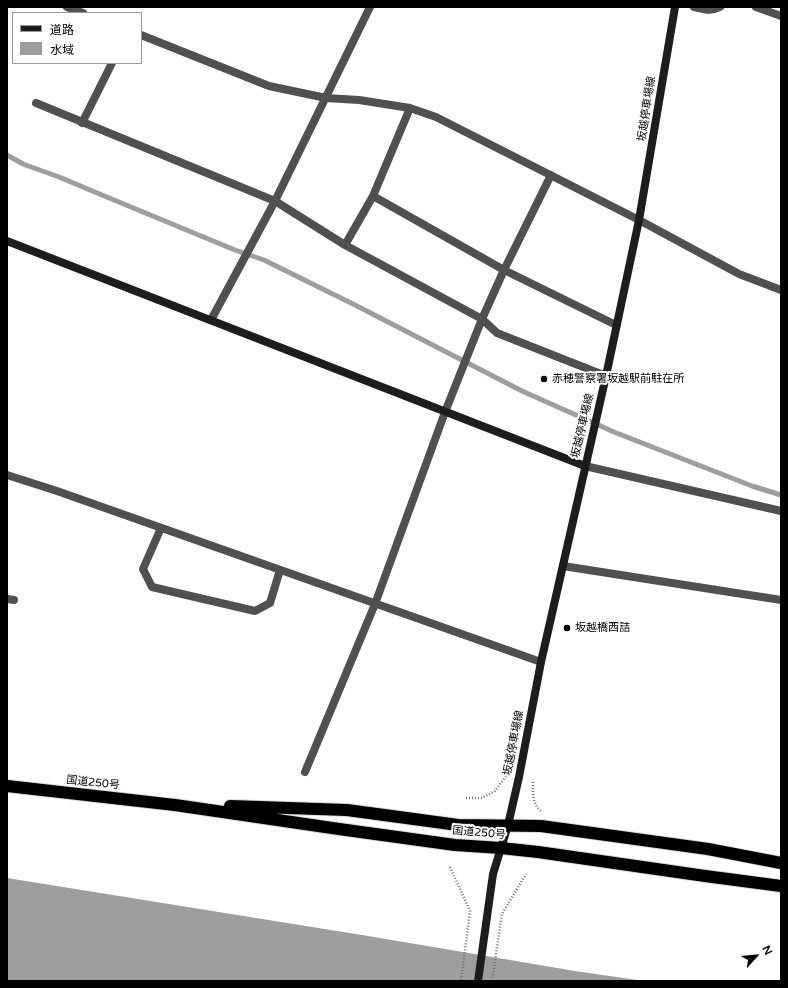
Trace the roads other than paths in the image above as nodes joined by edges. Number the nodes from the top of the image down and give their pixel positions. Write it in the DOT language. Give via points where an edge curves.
graph roads {
  1 [pos="67,7"];
  2 [pos="370,7"];
  3 [pos="675,7"];
  4 [pos="694,7"];
  5 [pos="720,7"];
  6 [pos="756,7"];
  7 [pos="80,12"];
  8 [pos="781,16"];
  9 [pos="142,35"];
  10 [pos="112,64"];
  11 [pos="326,98"];
  12 [pos="36,103"];
  13 [pos="410,108"];
  14 [pos="82,123"];
  15 [pos="550,176"];
  16 [pos="373,196"];
  17 [pos="274,201"];
  18 [pos="639,220"];
  19 [pos="7,241"];
  20 [pos="345,246"];
  21 [pos="504,270"];
  22 [pos="781,290"];
  23 [pos="482,319"];
  24 [pos="211,320"];
  25 [pos="616,326"];
  26 [pos="606,376"];
  27 [pos="445,412"];
  28 [pos="585,466"];
  29 [pos="7,475"];
  30 [pos="781,511"];
  31 [pos="161,528"];
  32 [pos="563,566"];
  33 [pos="280,570"];
  34 [pos="781,600"];
  35 [pos="375,604"];
  36 [pos="541,662"];
  37 [pos="305,772"];
  38 [pos="7,786"];
  39 [pos="175,805"];
  40 [pos="508,825"];
  41 [pos="501,848"];
  42 [pos="781,863"];
  43 [pos="781,886"];
  44 [pos="478,981"];
  1 -- 7 [label="street"];
  2 -- 11 [label="street"];
  3 -- 18 [label="main road, 坂越停車場線"];
  4 -- 5 [label="street" via="714,10"];
  6 -- 8 [label="street"];
  9 -- 11 [label="street" via="269,86"];
  10 -- 14 [label="street"];
  11 -- 13 [label="street"];
  11 -- 17 [label="street"];
  12 -- 14 [label="street"];
  13 -- 15 [label="street" via="436,117"];
  13 -- 16 [label="street"];
  14 -- 17 [label="street"];
  15 -- 18 [label="street"];
  15 -- 21 [label="street"];
  16 -- 20 [label="street"];
  16 -- 21 [label="street"];
  17 -- 20 [label="street"];
  17 -- 24 [label="street"];
  18 -- 22 [label="street" via="739,274"];
  18 -- 25 [label="main road, 坂越停車場線"];
  19 -- 24 [label="main road"];
  20 -- 23 [label="street"];
  21 -- 23 [label="street"];
  21 -- 25 [label="street"];
  23 -- 26 [label="street" via="497,333"];
  23 -- 27 [label="street"];
  24 -- 27 [label="main road"];
  25 -- 26 [label="main road, 坂越停車場線"];
  26 -- 28 [label="main road, 坂越停車場線"];
  27 -- 28 [label="main road"];
  27 -- 35 [label="street"];
  28 -- 30 [label="street"];
  28 -- 32 [label="main road, 坂越停車場線"];
  29 -- 31 [label="street"];
  31 -- 33 [label="street"];
  31 -- 33 [label="street" via="143,569 152,587 255,611 270,603"];
  32 -- 34 [label="street"];
  32 -- 36 [label="main road, 坂越停車場線"];
  33 -- 35 [label="street"];
  35 -- 36 [label="street"];
  35 -- 37 [label="street"];
  36 -- 40 [label="main road, 坂越停車場線"];
  38 -- 39 [label="highway, 国道250号"];
  39 -- 40 [label="highway, 国道250号" via="347,810 458,825"];
  39 -- 41 [label="highway, 国道250号" via="448,844"];
  40 -- 41 [label="main road, 坂越停車場線"];
  40 -- 42 [label="highway, 国道250号" via="541,826 708,849"];
  41 -- 43 [label="highway, 国道250号"];
  41 -- 44 [label="main road, 坂越停車場線" via="493,874"];
}
